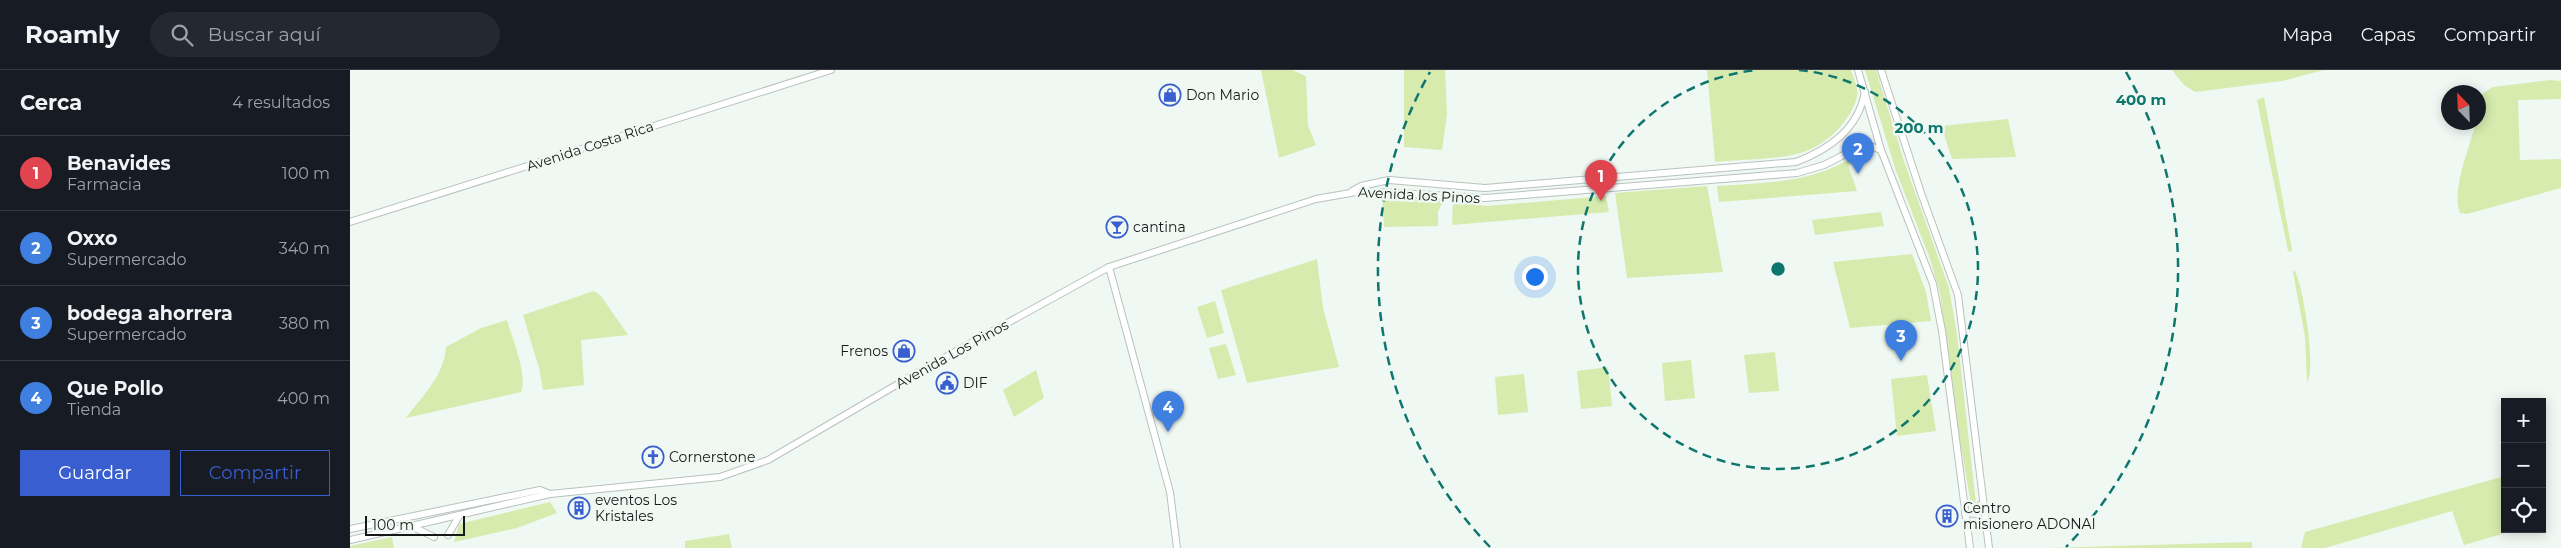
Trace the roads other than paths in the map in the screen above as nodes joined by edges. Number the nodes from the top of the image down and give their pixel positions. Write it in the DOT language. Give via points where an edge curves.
graph roads {
  1 [pos="831,70"];
  2 [pos="1858,70"];
  3 [pos="1881,70"];
  4 [pos="1865,92"];
  5 [pos="1881,150"];
  6 [pos="1819,154"];
  7 [pos="1824,165"];
  8 [pos="1351,191"];
  9 [pos="350,222"];
  10 [pos="1109,268"];
  11 [pos="1979,463"];
  12 [pos="550,494"];
  13 [pos="1965,513"];
  14 [pos="459,516"];
  15 [pos="412,527"];
  16 [pos="350,529"];
  17 [pos="448,534"];
  18 [pos="434,536"];
  19 [pos="350,540"];
  20 [pos="1178,548"];
  21 [pos="1970,548"];
  22 [pos="1989,548"];
  1 -- 9 [label="street, Avenida Costa Rica"];
  2 -- 4 [label="street"];
  3 -- 11 [label="street" via="1958,295"];
  4 -- 5 [label="street"];
  4 -- 6 [label="street, Avenida los Pinos" via="1862,108 1852,124 1832,146"];
  5 -- 7 [label="street, Avenida los Pinos" via="1861,146"];
  5 -- 13 [label="street" via="1932,284 1942,331"];
  6 -- 7 [label="street"];
  6 -- 8 [label="street, Avenida los Pinos" via="1774,165 1484,188 1389,180"];
  7 -- 8 [label="street, Avenida los Pinos" via="1797,173 1484,198"];
  8 -- 10 [label="street, Avenida Los Pinos" via="1316,199"];
  10 -- 12 [label="street, Avenida Los Pinos" via="922,370 768,460 720,477"];
  10 -- 20 [label="street" via="1170,492"];
  11 -- 13 [label="street" via="1977,479 1981,511 1976,515"];
  11 -- 22 [label="street"];
  12 -- 14 [label="street, Avenida Los Pinos"];
  12 -- 16 [label="street, Avenida Los Pinos" via="540,490"];
  13 -- 21 [label="street"];
  14 -- 15 [label="street, Avenida Los Pinos"];
  14 -- 17 [label="street"];
  15 -- 18 [label="street"];
  15 -- 19 [label="street, Avenida Los Pinos"];
}
